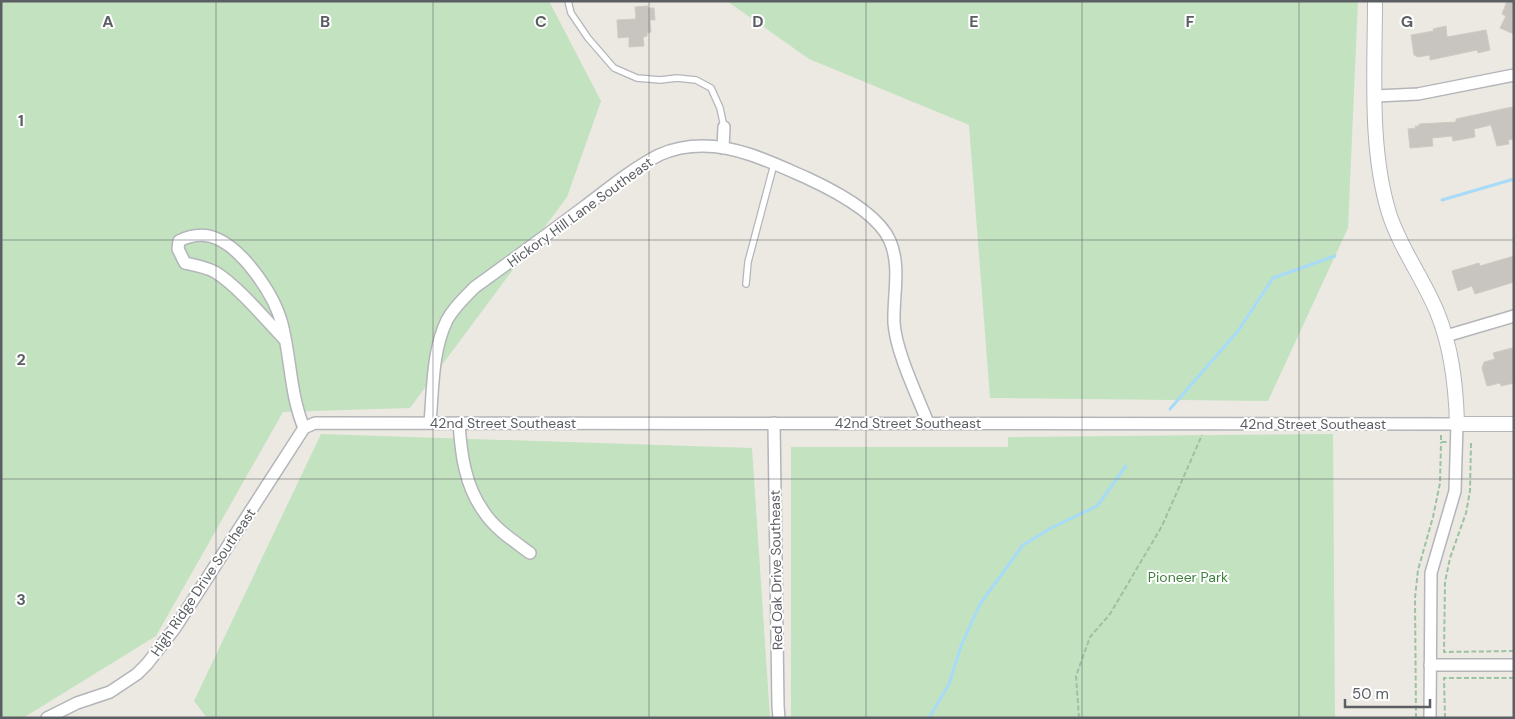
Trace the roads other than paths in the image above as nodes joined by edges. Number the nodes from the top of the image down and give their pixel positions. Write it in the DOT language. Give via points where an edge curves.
graph roads {
  1 [pos="568,1"];
  2 [pos="1375,1"];
  3 [pos="1514,75"];
  4 [pos="1376,96"];
  5 [pos="724,127"];
  6 [pos="723,148"];
  7 [pos="774,164"];
  8 [pos="746,284"];
  9 [pos="1514,316"];
  10 [pos="1446,336"];
  11 [pos="285,340"];
  12 [pos="430,423"];
  13 [pos="459,423"];
  14 [pos="774,423"];
  15 [pos="928,423"];
  16 [pos="1457,424"];
  17 [pos="1514,424"];
  18 [pos="304,428"];
  19 [pos="530,553"];
  20 [pos="1430,665"];
  21 [pos="1514,665"];
  22 [pos="60,714"];
  23 [pos="47,718"];
  24 [pos="779,718"];
  25 [pos="1430,718"];
  1 -- 5 [label="lane" via="571,13 588,38 614,68 637,78 696,80 711,88"];
  2 -- 4 [label="street"];
  3 -- 4 [label="street" via="1418,94"];
  4 -- 10 [label="street" via="1376,146 1389,214"];
  5 -- 6 [label="street"];
  6 -- 7 [label="street, Hickory Hill Lane Southeast"];
  6 -- 12 [label="street, Hickory Hill Lane Southeast" via="681,148 660,155 629,174 475,287 448,319 438,344"];
  7 -- 8 [label="lane" via="748,262"];
  7 -- 15 [label="street, Hickory Hill Lane Southeast" via="824,186 866,212 890,240 896,263 894,323 898,345"];
  9 -- 10 [label="street"];
  10 -- 16 [label="street" via="1456,392"];
  11 -- 11 [label="street" via="272,298 230,246 210,236 192,235 179,241 178,250 186,263 215,272"];
  11 -- 18 [label="street" via="298,414"];
  12 -- 13 [label="street, 42nd Street Southeast"];
  12 -- 18 [label="street, 42nd Street Southeast" via="315,423"];
  13 -- 14 [label="street, 42nd Street Southeast"];
  13 -- 19 [label="street" via="465,470 484,513"];
  14 -- 15 [label="street, 42nd Street Southeast"];
  14 -- 24 [label="street, Red Oak Drive Southeast"];
  15 -- 16 [label="street, 42nd Street Southeast"];
  16 -- 17 [label="street, 42nd Street Southeast"];
  16 -- 20 [label="street" via="1455,491 1431,573"];
  18 -- 22 [label="street, High Ridge Drive Southeast" via="162,647 125,684 77,703"];
  20 -- 21 [label="street"];
  20 -- 25 [label="street"];
  22 -- 23 [label="street, High Ridge Drive Southeast"];
}
